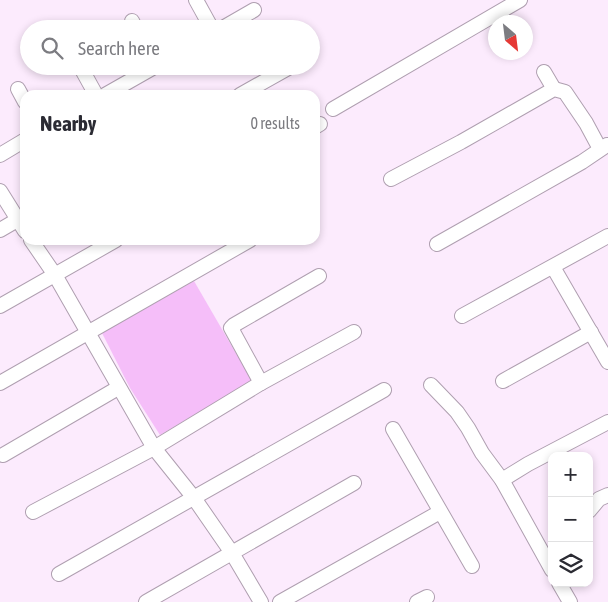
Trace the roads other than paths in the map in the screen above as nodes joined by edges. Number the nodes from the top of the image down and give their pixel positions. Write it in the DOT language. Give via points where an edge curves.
graph roads {
  1 [pos="196,0"];
  2 [pos="520,0"];
  3 [pos="254,10"];
  4 [pos="207,20"];
  5 [pos="237,20"];
  6 [pos="544,72"];
  7 [pos="85,75"];
  8 [pos="140,75"];
  9 [pos="277,75"];
  10 [pos="18,89"];
  11 [pos="554,89"];
  12 [pos="93,90"];
  13 [pos="114,90"];
  14 [pos="249,90"];
  15 [pos="20,93"];
  16 [pos="333,109"];
  17 [pos="20,143"];
  18 [pos="604,147"];
  19 [pos="0,155"];
  20 [pos="391,179"];
  21 [pos="0,191"];
  22 [pos="20,219"];
  23 [pos="20,223"];
  24 [pos="0,230"];
  25 [pos="608,236"];
  26 [pos="437,244"];
  27 [pos="34,245"];
  28 [pos="107,245"];
  29 [pos="241,245"];
  30 [pos="553,267"];
  31 [pos="55,275"];
  32 [pos="319,276"];
  33 [pos="0,306"];
  34 [pos="462,316"];
  35 [pos="354,332"];
  36 [pos="591,332"];
  37 [pos="88,334"];
  38 [pos="608,362"];
  39 [pos="503,381"];
  40 [pos="0,383"];
  41 [pos="261,384"];
  42 [pos="431,385"];
  43 [pos="118,388"];
  44 [pos="384,390"];
  45 [pos="608,422"];
  46 [pos="393,429"];
  47 [pos="154,448"];
  48 [pos="3,455"];
  49 [pos="502,480"];
  50 [pos="354,483"];
  51 [pos="608,495"];
  52 [pos="194,498"];
  53 [pos="593,506"];
  54 [pos="34,512"];
  55 [pos="440,512"];
  56 [pos="232,553"];
  57 [pos="548,563"];
  58 [pos="472,566"];
  59 [pos="59,574"];
  60 [pos="561,587"];
  61 [pos="146,602"];
  62 [pos="261,602"];
  63 [pos="280,602"];
  64 [pos="570,602"];
  1 -- 4 [label="street"];
  2 -- 16 [label="street"];
  3 -- 5 [label="street"];
  6 -- 11 [label="street"];
  7 -- 12 [label="street"];
  8 -- 13 [label="street"];
  9 -- 14 [label="street"];
  10 -- 15 [label="street"];
  11 -- 18 [label="street" via="565,92"];
  11 -- 20 [label="street"];
  17 -- 19 [label="street"];
  18 -- 26 [label="street"];
  21 -- 22 [label="street"];
  23 -- 24 [label="street"];
  25 -- 30 [label="street"];
  27 -- 31 [label="street"];
  28 -- 31 [label="street"];
  29 -- 37 [label="street"];
  30 -- 34 [label="street"];
  30 -- 36 [label="street"];
  31 -- 33 [label="street"];
  31 -- 37 [label="street"];
  32 -- 41 [label="street" via="231,328"];
  35 -- 41 [label="street"];
  36 -- 38 [label="street"];
  36 -- 39 [label="street"];
  37 -- 40 [label="street"];
  37 -- 43 [label="street"];
  41 -- 47 [label="street"];
  42 -- 49 [label="street" via="468,428"];
  43 -- 47 [label="street"];
  43 -- 48 [label="street"];
  44 -- 52 [label="street"];
  45 -- 49 [label="street"];
  46 -- 55 [label="street"];
  47 -- 52 [label="street"];
  47 -- 54 [label="street"];
  49 -- 57 [label="street"];
  50 -- 56 [label="street"];
  51 -- 53 [label="street"];
  52 -- 56 [label="street"];
  52 -- 59 [label="street"];
  55 -- 58 [label="street"];
  55 -- 63 [label="street"];
  56 -- 61 [label="street"];
  56 -- 62 [label="street"];
  60 -- 64 [label="street"];
}
